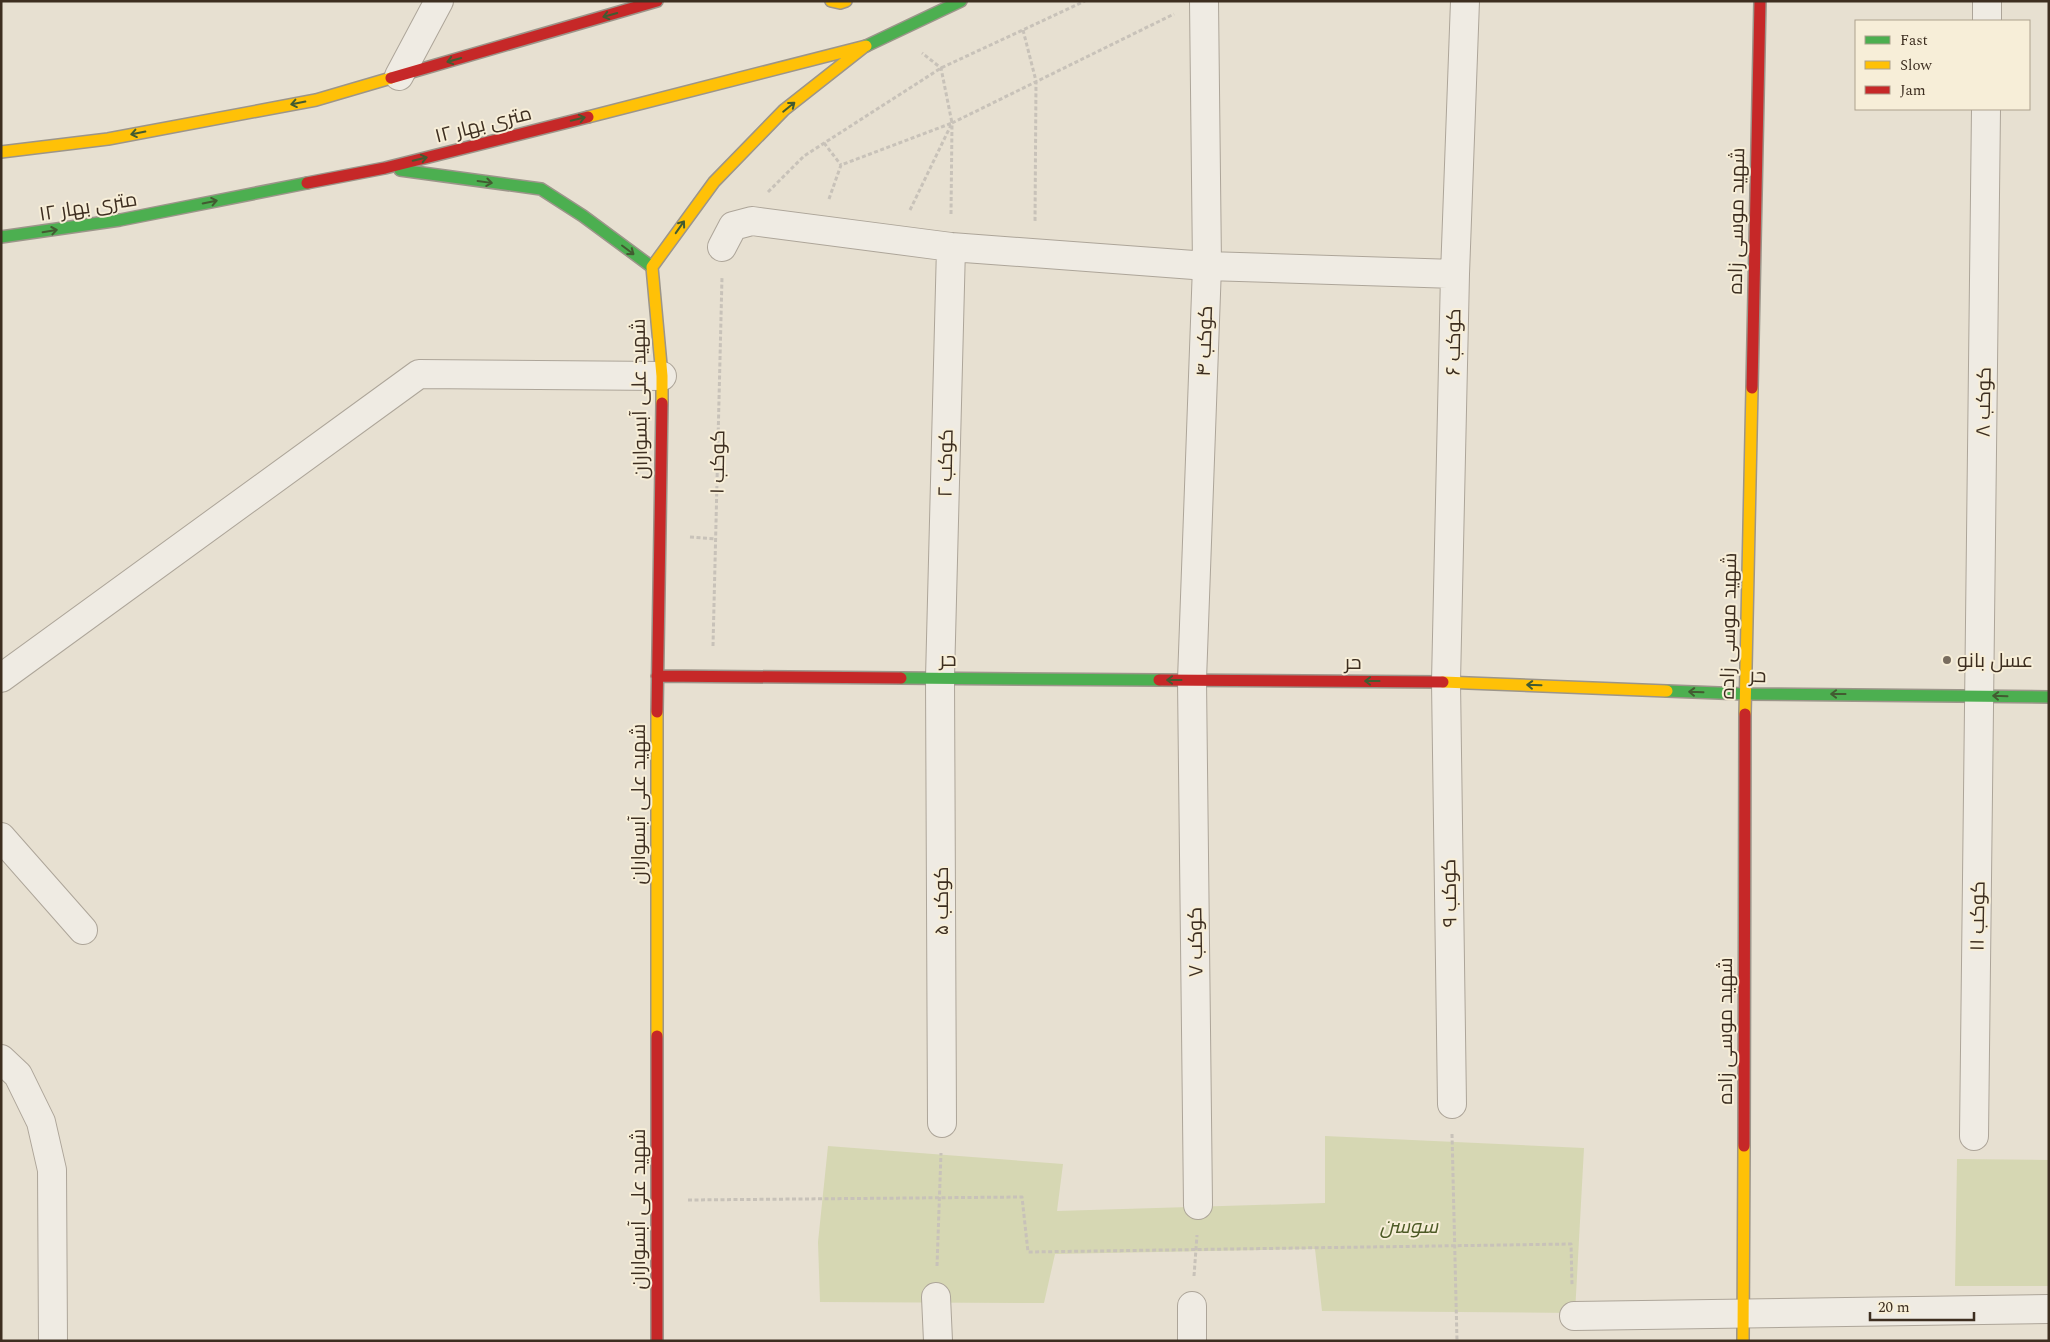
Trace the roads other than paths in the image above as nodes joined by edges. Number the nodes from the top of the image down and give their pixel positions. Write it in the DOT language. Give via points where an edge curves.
graph roads {
  1 [pos="439,1"];
  2 [pos="657,1"];
  3 [pos="831,1"];
  4 [pos="846,1"];
  5 [pos="961,1"];
  6 [pos="1465,1"];
  7 [pos="1760,1"];
  8 [pos="1987,1"];
  9 [pos="1193,5"];
  10 [pos="1987,20"];
  11 [pos="864,47"];
  12 [pos="399,76"];
  13 [pos="1986,110"];
  14 [pos="1,152"];
  15 [pos="385,168"];
  16 [pos="728,236"];
  17 [pos="1,237"];
  18 [pos="951,247"];
  19 [pos="1207,266"];
  20 [pos="652,267"];
  21 [pos="1455,274"];
  22 [pos="662,376"];
  23 [pos="657,676"];
  24 [pos="1,678"];
  25 [pos="940,678"];
  26 [pos="1192,680"];
  27 [pos="1446,682"];
  28 [pos="1745,694"];
  29 [pos="1979,695"];
  30 [pos="2049,697"];
  31 [pos="1,837"];
  32 [pos="83,930"];
  33 [pos="1,1059"];
  34 [pos="1452,1104"];
  35 [pos="942,1124"];
  36 [pos="1974,1136"];
  37 [pos="1198,1205"];
  38 [pos="936,1297"];
  39 [pos="1192,1306"];
  40 [pos="2049,1309"];
  41 [pos="1743,1313"];
  42 [pos="1574,1316"];
  43 [pos="53,1341"];
  44 [pos="657,1341"];
  45 [pos="938,1341"];
  46 [pos="1192,1341"];
  47 [pos="1743,1341"];
  1 -- 12 [label="street"];
  2 -- 12 [label="street, one-way"];
  3 -- 4 [label="street"];
  5 -- 11 [label="street, ۱۲ متری بهار"];
  6 -- 21 [label="street, کوکب ۶"];
  7 -- 28 [label="street, شهید موسی زاده"];
  8 -- 10 [label="street"];
  9 -- 19 [label="street, کوکب ۴"];
  15 -- 11 [label="street, ۱۲ متری بهار, one-way"];
  20 -- 11 [label="street, one-way" via="714,182 784,110"];
  12 -- 14 [label="street, one-way" via="316,100 108,139"];
  13 -- 29 [label="street, کوکب ۸"];
  17 -- 15 [label="street, ۱۲ متری بهار, one-way" via="120,220"];
  15 -- 20 [label="street, one-way" via="541,189"];
  16 -- 18 [label="street" via="752,221"];
  18 -- 19 [label="street"];
  18 -- 25 [label="street, کوکب ۲"];
  19 -- 21 [label="street"];
  19 -- 26 [label="street, کوکب ۴"];
  20 -- 22 [label="street, شهید علی آبسواران"];
  21 -- 27 [label="street, کوکب ۶"];
  22 -- 23 [label="street, شهید علی آبسواران"];
  22 -- 24 [label="street" via="419,374"];
  23 -- 25 [label="street, حر"];
  23 -- 44 [label="street, شهید علی آبسواران"];
  26 -- 25 [label="street, حر, one-way"];
  25 -- 35 [label="street, کوکب ۵"];
  27 -- 26 [label="street, حر, one-way"];
  26 -- 37 [label="street, کوکب ۷"];
  28 -- 27 [label="street, حر, one-way"];
  27 -- 34 [label="street, کوکب ۹"];
  29 -- 28 [label="street, حر, one-way"];
  28 -- 41 [label="street, شهید موسی زاده"];
  30 -- 29 [label="street, حر, one-way"];
  29 -- 36 [label="street, کوکب ۱۱"];
  31 -- 32 [label="street"];
  33 -- 43 [label="street" via="18,1075 41,1122 52,1170"];
  38 -- 45 [label="street"];
  39 -- 46 [label="street"];
  40 -- 41 [label="street"];
  41 -- 42 [label="street"];
  41 -- 47 [label="street, شهید موسی زاده"];
}
